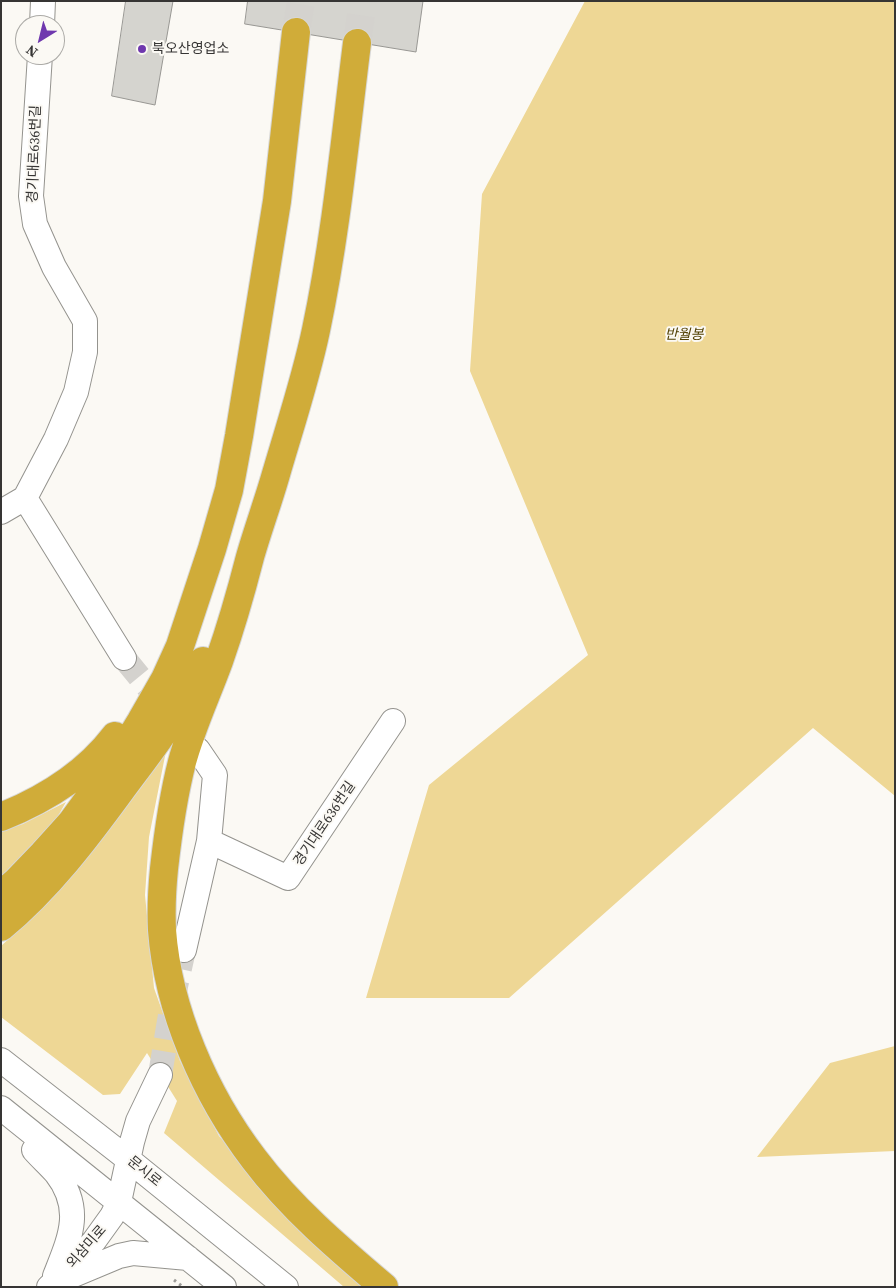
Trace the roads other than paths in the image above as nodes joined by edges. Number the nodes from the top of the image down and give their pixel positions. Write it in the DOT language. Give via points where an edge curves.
graph roads {
  1 [pos="43,1"];
  2 [pos="42,15"];
  3 [pos="296,32"];
  4 [pos="356,43"];
  5 [pos="39,65"];
  6 [pos="25,498"];
  7 [pos="1,512"];
  8 [pos="251,555"];
  9 [pos="197,594"];
  10 [pos="124,658"];
  11 [pos="393,721"];
  12 [pos="198,750"];
  13 [pos="1,817"];
  14 [pos="209,841"];
  15 [pos="1,896"];
  16 [pos="1,927"];
  17 [pos="184,950"];
  18 [pos="1,1060"];
  19 [pos="160,1075"];
  20 [pos="1,1109"];
  21 [pos="129,1160"];
  22 [pos="119,1202"];
  23 [pos="188,1258"];
  24 [pos="50,1286"];
  25 [pos="224,1287"];
  26 [pos="286,1287"];
  27 [pos="384,1287"];
  1 -- 2 [label="street"];
  3 -- 9 [label="highway" via="276,201 239,436 229,490"];
  4 -- 8 [label="highway" via="337,211 315,334"];
  5 -- 6 [label="street, 경기대로636번길" via="30,196 35,224 54,268 85,321 85,352 76,392"];
  6 -- 7 [label="street"];
  6 -- 10 [label="street"];
  8 -- 16 [label="highway" via="190,688 162,733 66,862"];
  8 -- 27 [label="highway" via="235,614 182,759 173,801 162,893 162,930 168,972 196,1061 254,1160 302,1213"];
  9 -- 13 [label="highway" via="186,622 157,675 94,761 58,789"];
  9 -- 15 [label="highway" via="165,679 119,757 70,823"];
  11 -- 14 [label="street, 경기대로636번길" via="288,878"];
  12 -- 14 [label="street" via="215,775"];
  14 -- 17 [label="street"];
  18 -- 21 [label="street, 문시로"];
  19 -- 21 [label="street" via="138,1121"];
  20 -- 22 [label="street"];
  20 -- 24 [label="street" via="56,1172 66,1188 73,1213 69,1241"];
  21 -- 22 [label="street"];
  21 -- 26 [label="street, 문시로"];
  22 -- 23 [label="street"];
  22 -- 24 [label="street, 외삼미로" via="94,1241"];
  23 -- 24 [label="street" via="132,1253"];
  23 -- 25 [label="street"];
}
